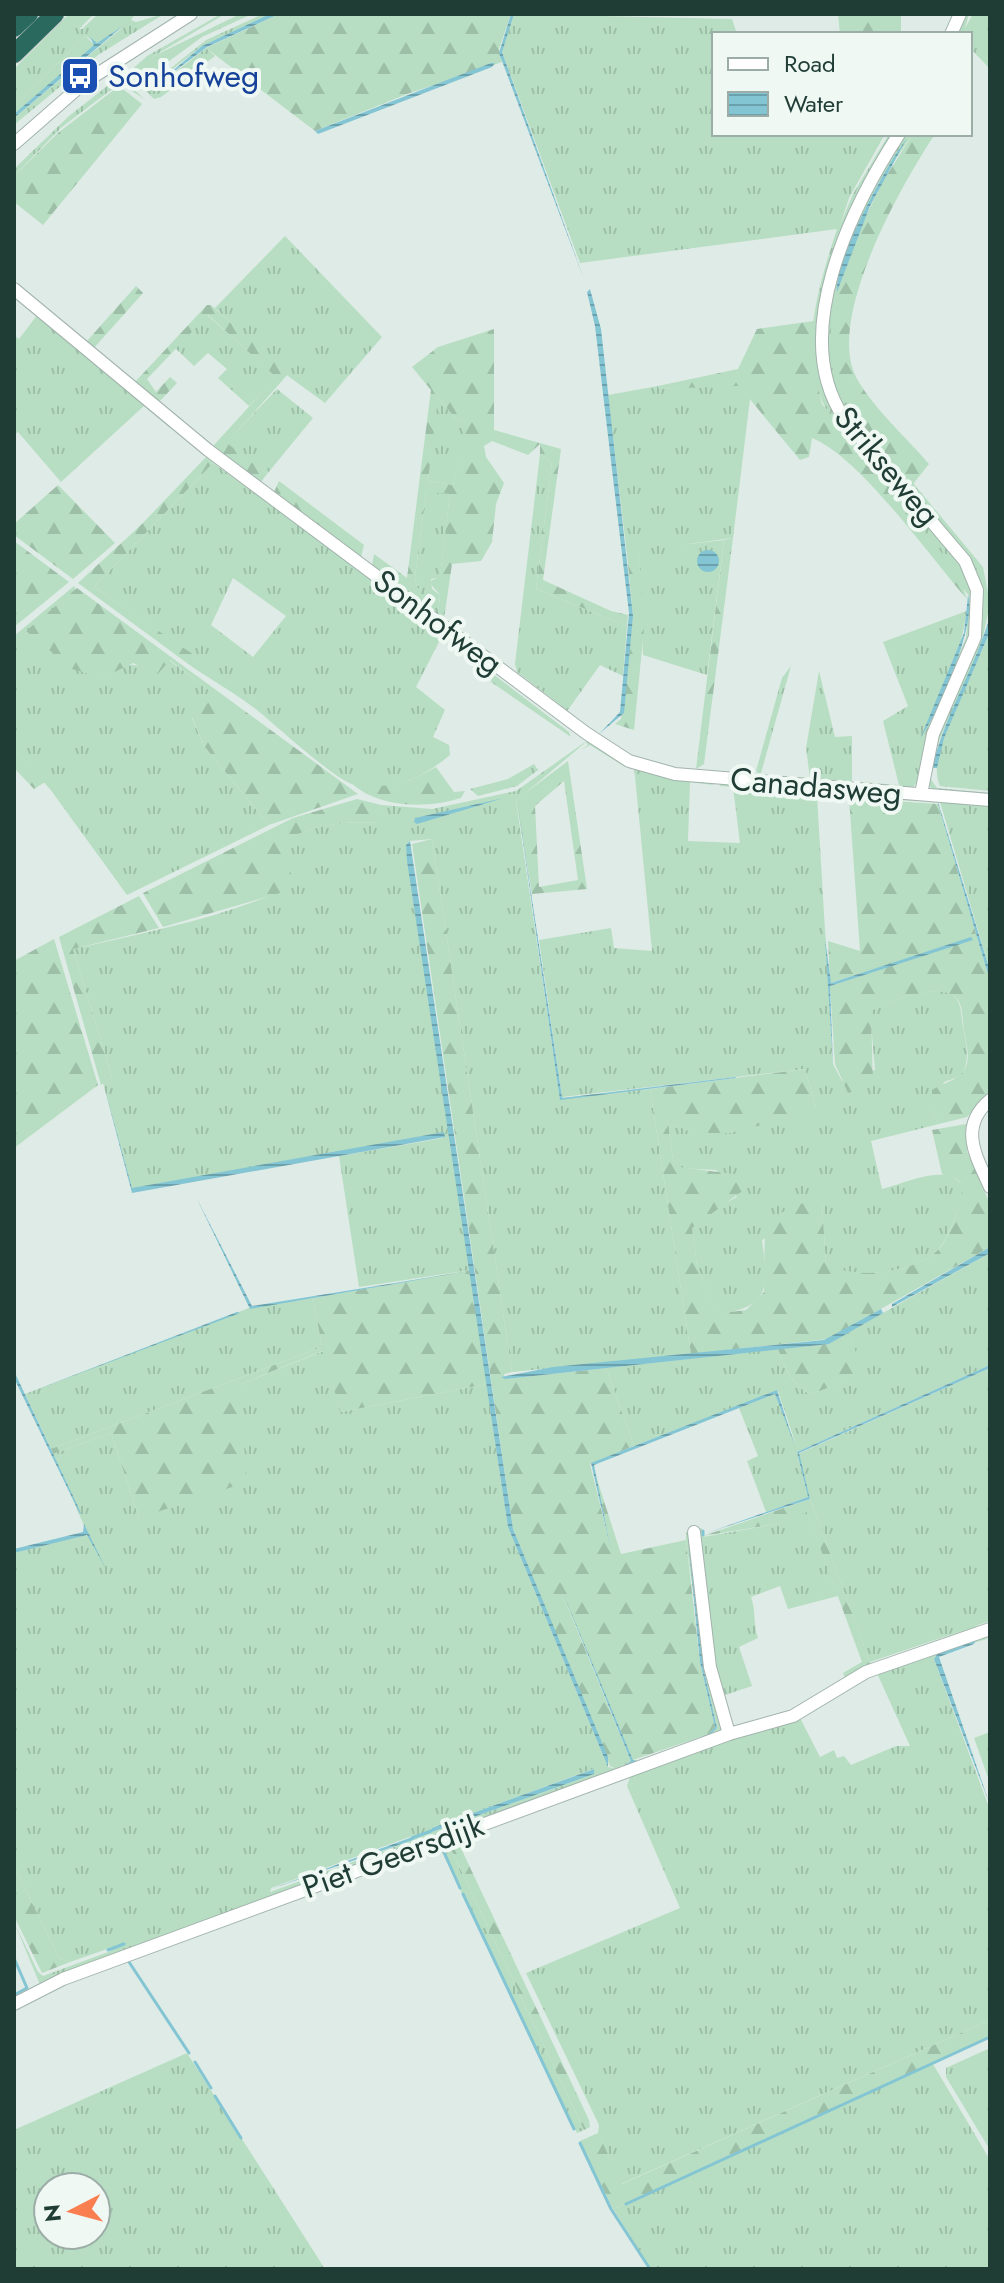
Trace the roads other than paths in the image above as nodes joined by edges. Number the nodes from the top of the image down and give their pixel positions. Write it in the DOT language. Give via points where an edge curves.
graph roads {
  1 [pos="29,14"];
  2 [pos="55,14"];
  3 [pos="191,14"];
  4 [pos="14,28"];
  5 [pos="14,54"];
  6 [pos="898,136"];
  7 [pos="14,144"];
  8 [pos="14,289"];
  9 [pos="643,767"];
  10 [pos="921,794"];
  11 [pos="990,800"];
  12 [pos="990,1100"];
  13 [pos="990,1187"];
  14 [pos="694,1532"];
  15 [pos="990,1629"];
  16 [pos="729,1734"];
  17 [pos="14,2004"];
  1 -- 4 [label="highway"];
  2 -- 5 [label="highway"];
  3 -- 7 [label="street" via="85,82"];
  6 -- 10 [label="street, Strikseweg" via="863,193 832,272 823,364 829,392 844,418 965,561 977,590 975,637 933,734"];
  8 -- 9 [label="street, Sonhofweg" via="208,450 586,733"];
  9 -- 10 [label="street, Canadasweg"];
  10 -- 11 [label="street, Canadasweg"];
  12 -- 13 [label="street" via="973,1121 972,1146"];
  14 -- 16 [label="street" via="710,1667"];
  15 -- 16 [label="street, Piet Geersdijk" via="866,1672 804,1711"];
  16 -- 17 [label="street, Piet Geersdijk" via="76,1974"];
}
